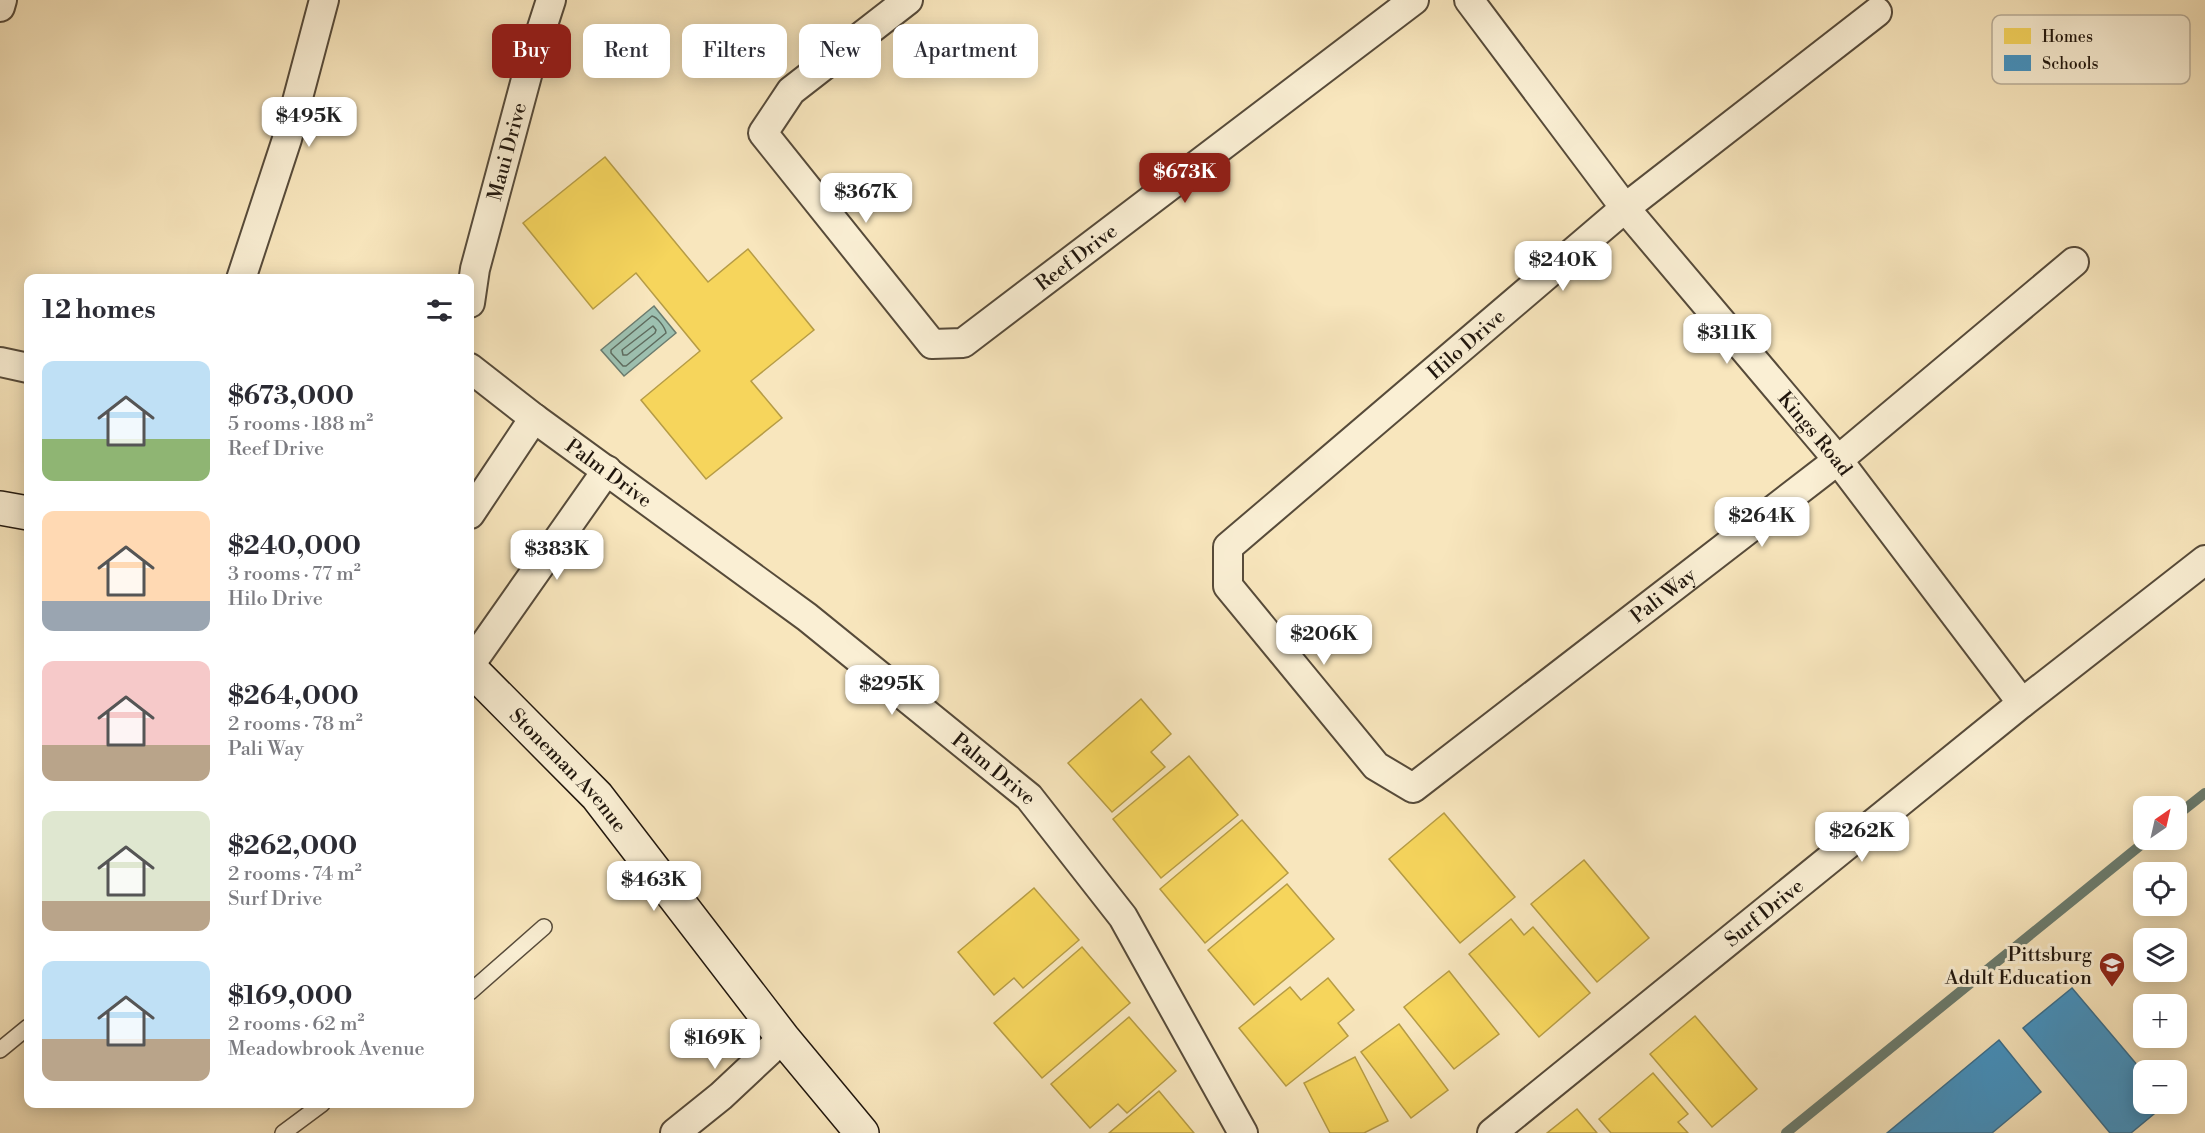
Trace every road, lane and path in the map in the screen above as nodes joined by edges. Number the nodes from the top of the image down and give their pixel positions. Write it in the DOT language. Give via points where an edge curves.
graph roads {
  1 [pos="2,0"];
  2 [pos="551,0"];
  3 [pos="908,0"];
  4 [pos="1414,0"];
  5 [pos="1469,0"];
  6 [pos="316,2"];
  7 [pos="0,7"];
  8 [pos="1877,12"];
  9 [pos="1625,208"];
  10 [pos="2074,262"];
  11 [pos="243,274"];
  12 [pos="474,276"];
  13 [pos="0,362"];
  14 [pos="24,367"];
  15 [pos="474,371"];
  16 [pos="534,418"];
  17 [pos="1838,460"];
  18 [pos="607,470"];
  19 [pos="0,508"];
  20 [pos="474,508"];
  21 [pos="24,512"];
  22 [pos="2205,560"];
  23 [pos="474,661"];
  24 [pos="474,671"];
  25 [pos="2022,703"];
  26 [pos="1413,788"];
  27 [pos="544,927"];
  28 [pos="474,988"];
  29 [pos="24,1030"];
  30 [pos="783,1038"];
  31 [pos="0,1050"];
  32 [pos="317,1108"];
  33 [pos="283,1133"];
  34 [pos="675,1133"];
  35 [pos="862,1133"];
  36 [pos="1243,1133"];
  37 [pos="1492,1133"];
  1 -- 7 [label="street"];
  2 -- 12 [label="street, Maui Drive"];
  3 -- 4 [label="street, Reef Drive" via="791,91 763,133 932,344 963,343"];
  5 -- 9 [label="street, Kings Road"];
  6 -- 11 [label="street" via="287,139"];
  8 -- 9 [label="street, Hilo Drive"];
  9 -- 17 [label="street, Kings Road"];
  9 -- 26 [label="street, Hilo Drive" via="1228,547 1228,586 1376,766"];
  10 -- 17 [label="street, Pali Way"];
  13 -- 14 [label="street"];
  15 -- 16 [label="street, Palm Drive"];
  16 -- 18 [label="street, Palm Drive"];
  16 -- 20 [label="street"];
  17 -- 25 [label="street, Kings Road"];
  17 -- 26 [label="street, Pali Way"];
  18 -- 23 [label="street"];
  18 -- 36 [label="street, Palm Drive" via="807,616 1029,797 1123,917"];
  19 -- 21 [label="street"];
  22 -- 25 [label="street, Surf Drive"];
  24 -- 30 [label="street, Stoneman Avenue" via="597,796"];
  25 -- 37 [label="street, Surf Drive"];
  27 -- 28 [label="lane"];
  29 -- 31 [label="lane"];
  30 -- 34 [label="street"];
  30 -- 35 [label="street, Stoneman Avenue"];
  32 -- 33 [label="lane"];
}
